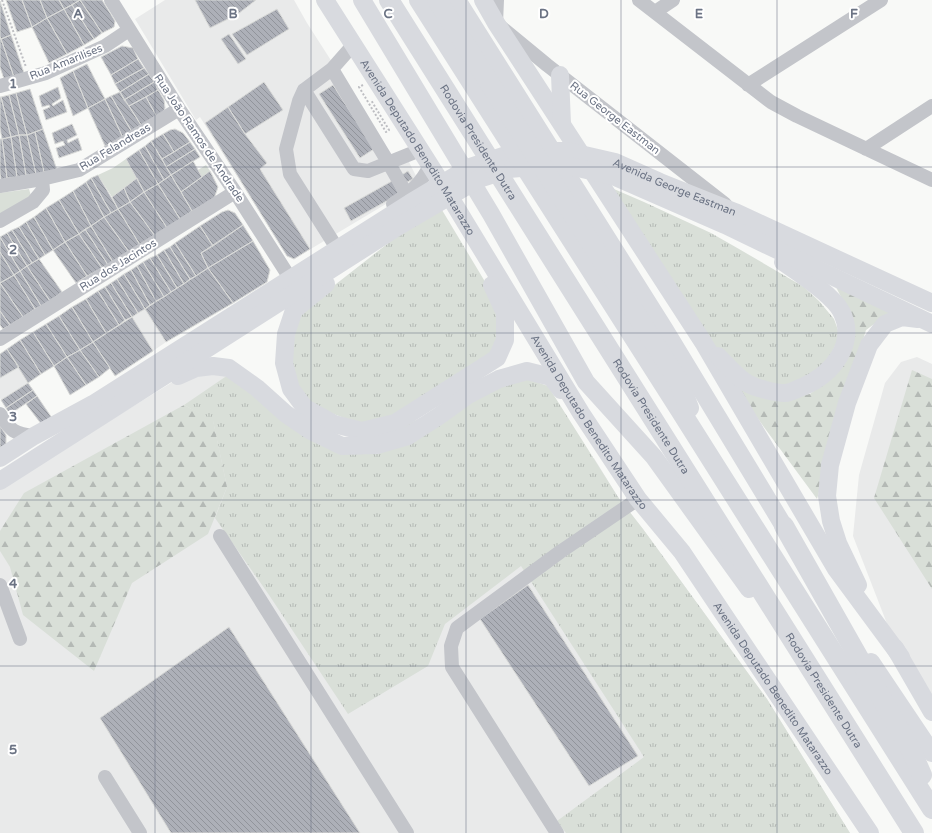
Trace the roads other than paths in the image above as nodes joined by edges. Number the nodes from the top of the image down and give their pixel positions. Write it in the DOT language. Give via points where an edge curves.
graph roads {
  1 [pos="111,0"];
  2 [pos="325,0"];
  3 [pos="362,0"];
  4 [pos="389,0"];
  5 [pos="419,0"];
  6 [pos="437,0"];
  7 [pos="457,0"];
  8 [pos="483,0"];
  9 [pos="497,0"];
  10 [pos="640,0"];
  11 [pos="673,0"];
  12 [pos="881,0"];
  13 [pos="654,12"];
  14 [pos="496,23"];
  15 [pos="129,30"];
  16 [pos="354,44"];
  17 [pos="332,69"];
  18 [pos="560,75"];
  19 [pos="748,84"];
  20 [pos="0,86"];
  21 [pos="304,90"];
  22 [pos="932,106"];
  23 [pos="179,109"];
  24 [pos="562,125"];
  25 [pos="866,149"];
  26 [pos="420,150"];
  27 [pos="388,162"];
  28 [pos="430,165"];
  29 [pos="42,179"];
  30 [pos="932,180"];
  31 [pos="442,184"];
  32 [pos="0,186"];
  33 [pos="236,192"];
  34 [pos="412,204"];
  35 [pos="730,218"];
  36 [pos="0,221"];
  37 [pos="400,226"];
  38 [pos="333,242"];
  39 [pos="288,275"];
  40 [pos="932,303"];
  41 [pos="926,322"];
  42 [pos="0,339"];
  43 [pos="703,342"];
  44 [pos="133,396"];
  45 [pos="93,404"];
  46 [pos="581,413"];
  47 [pos="0,414"];
  48 [pos="34,436"];
  49 [pos="705,449"];
  50 [pos="0,458"];
  51 [pos="0,481"];
  52 [pos="638,499"];
  53 [pos="784,526"];
  54 [pos="220,536"];
  55 [pos="0,585"];
  56 [pos="20,639"];
  57 [pos="901,657"];
  58 [pos="932,712"];
  59 [pos="932,753"];
  60 [pos="105,777"];
  61 [pos="883,784"];
  62 [pos="932,797"];
  63 [pos="932,809"];
  64 [pos="140,833"];
  65 [pos="407,833"];
  66 [pos="557,833"];
  67 [pos="870,833"];
  68 [pos="914,833"];
  1 -- 15 [label="street, Rua João Ramos de Andrade"];
  2 -- 16 [label="main road, Avenida Deputado Benedito Matarazzo"];
  3 -- 61 [label="main road, Rodovia Presidente Dutra" via="491,214 586,382 654,457 742,577 827,709"];
  4 -- 61 [label="highway, Rodovia Presidente Dutra"];
  5 -- 49 [label="highway"];
  6 -- 49 [label="highway" via="679,382"];
  7 -- 53 [label="main road" via="669,337"];
  8 -- 14 [label="main road"];
  9 -- 14 [label="street"];
  10 -- 13 [label="street"];
  11 -- 13 [label="street"];
  12 -- 19 [label="street"];
  13 -- 19 [label="street"];
  14 -- 18 [label="street, Rua George Eastman"];
  14 -- 24 [label="main road"];
  15 -- 20 [label="street, Rua Amarilises" via="105,46 46,73"];
  15 -- 23 [label="street, Rua João Ramos de Andrade"];
  16 -- 17 [label="street"];
  16 -- 26 [label="main road, Avenida Deputado Benedito Matarazzo"];
  17 -- 21 [label="street"];
  17 -- 27 [label="street"];
  18 -- 24 [label="main road"];
  18 -- 35 [label="street, Rua George Eastman"];
  19 -- 25 [label="street" via="771,102"];
  21 -- 27 [label="street" via="354,169 368,171"];
  21 -- 38 [label="street" via="286,149 290,174"];
  22 -- 25 [label="street"];
  23 -- 29 [label="street, Rua Felandreas" via="79,170"];
  23 -- 33 [label="street, Rua João Ramos de Andrade"];
  24 -- 43 [label="main road"];
  25 -- 30 [label="street"];
  26 -- 27 [label="street"];
  26 -- 28 [label="main road, Avenida Deputado Benedito Matarazzo"];
  27 -- 34 [label="street"];
  28 -- 31 [label="main road, Avenida Deputado Benedito Matarazzo"];
  28 -- 34 [label="street" via="419,184"];
  29 -- 32 [label="street, Rua Felandreas"];
  29 -- 36 [label="street" via="43,190 33,202"];
  31 -- 37 [label="main road" via="457,222 489,278 504,313 505,340 496,358 395,423 362,431 334,424 305,408 291,389 284,363 286,334 294,310"];
  31 -- 46 [label="main road, Avenida Deputado Benedito Matarazzo"];
  33 -- 39 [label="street, Rua João Ramos de Andrade"];
  33 -- 42 [label="street, Rua dos Jacintos"];
  34 -- 35 [label="main road, Avenida George Eastman" via="509,169 569,166 658,188"];
  34 -- 37 [label="main road"];
  34 -- 38 [label="street"];
  34 -- 45 [label="main road"];
  35 -- 40 [label="main road, Avenida George Eastman"];
  35 -- 41 [label="main road, Avenida George Eastman"];
  35 -- 43 [label="main road" via="834,301 845,319 847,338 835,362 825,374 811,384 786,393 747,384"];
  37 -- 44 [label="main road"];
  38 -- 39 [label="street"];
  39 -- 45 [label="street" via="173,348"];
  41 -- 57 [label="main road" via="902,317 885,324 869,345 847,403 830,465 827,496 838,544 864,597"];
  43 -- 57 [label="main road" via="836,569"];
  44 -- 46 [label="main road" via="196,368 228,368 257,388 286,414 311,431 342,446 377,445 408,436 468,395 499,379 526,371 551,377"];
  44 -- 51 [label="main road"];
  45 -- 48 [label="main road"];
  46 -- 52 [label="main road, Avenida Deputado Benedito Matarazzo"];
  47 -- 48 [label="street" via="6,424 20,435"];
  48 -- 50 [label="main road"];
  49 -- 63 [label="highway"];
  52 -- 66 [label="street" via="456,628 451,646 452,667"];
  52 -- 67 [label="main road, Avenida Deputado Benedito Matarazzo" via="682,552"];
  53 -- 59 [label="main road" via="838,614"];
  53 -- 62 [label="highway" via="911,750"];
  54 -- 65 [label="street"];
  55 -- 56 [label="street"];
  57 -- 58 [label="main road"];
  60 -- 64 [label="street"];
  61 -- 68 [label="highway, Rodovia Presidente Dutra"];
}
